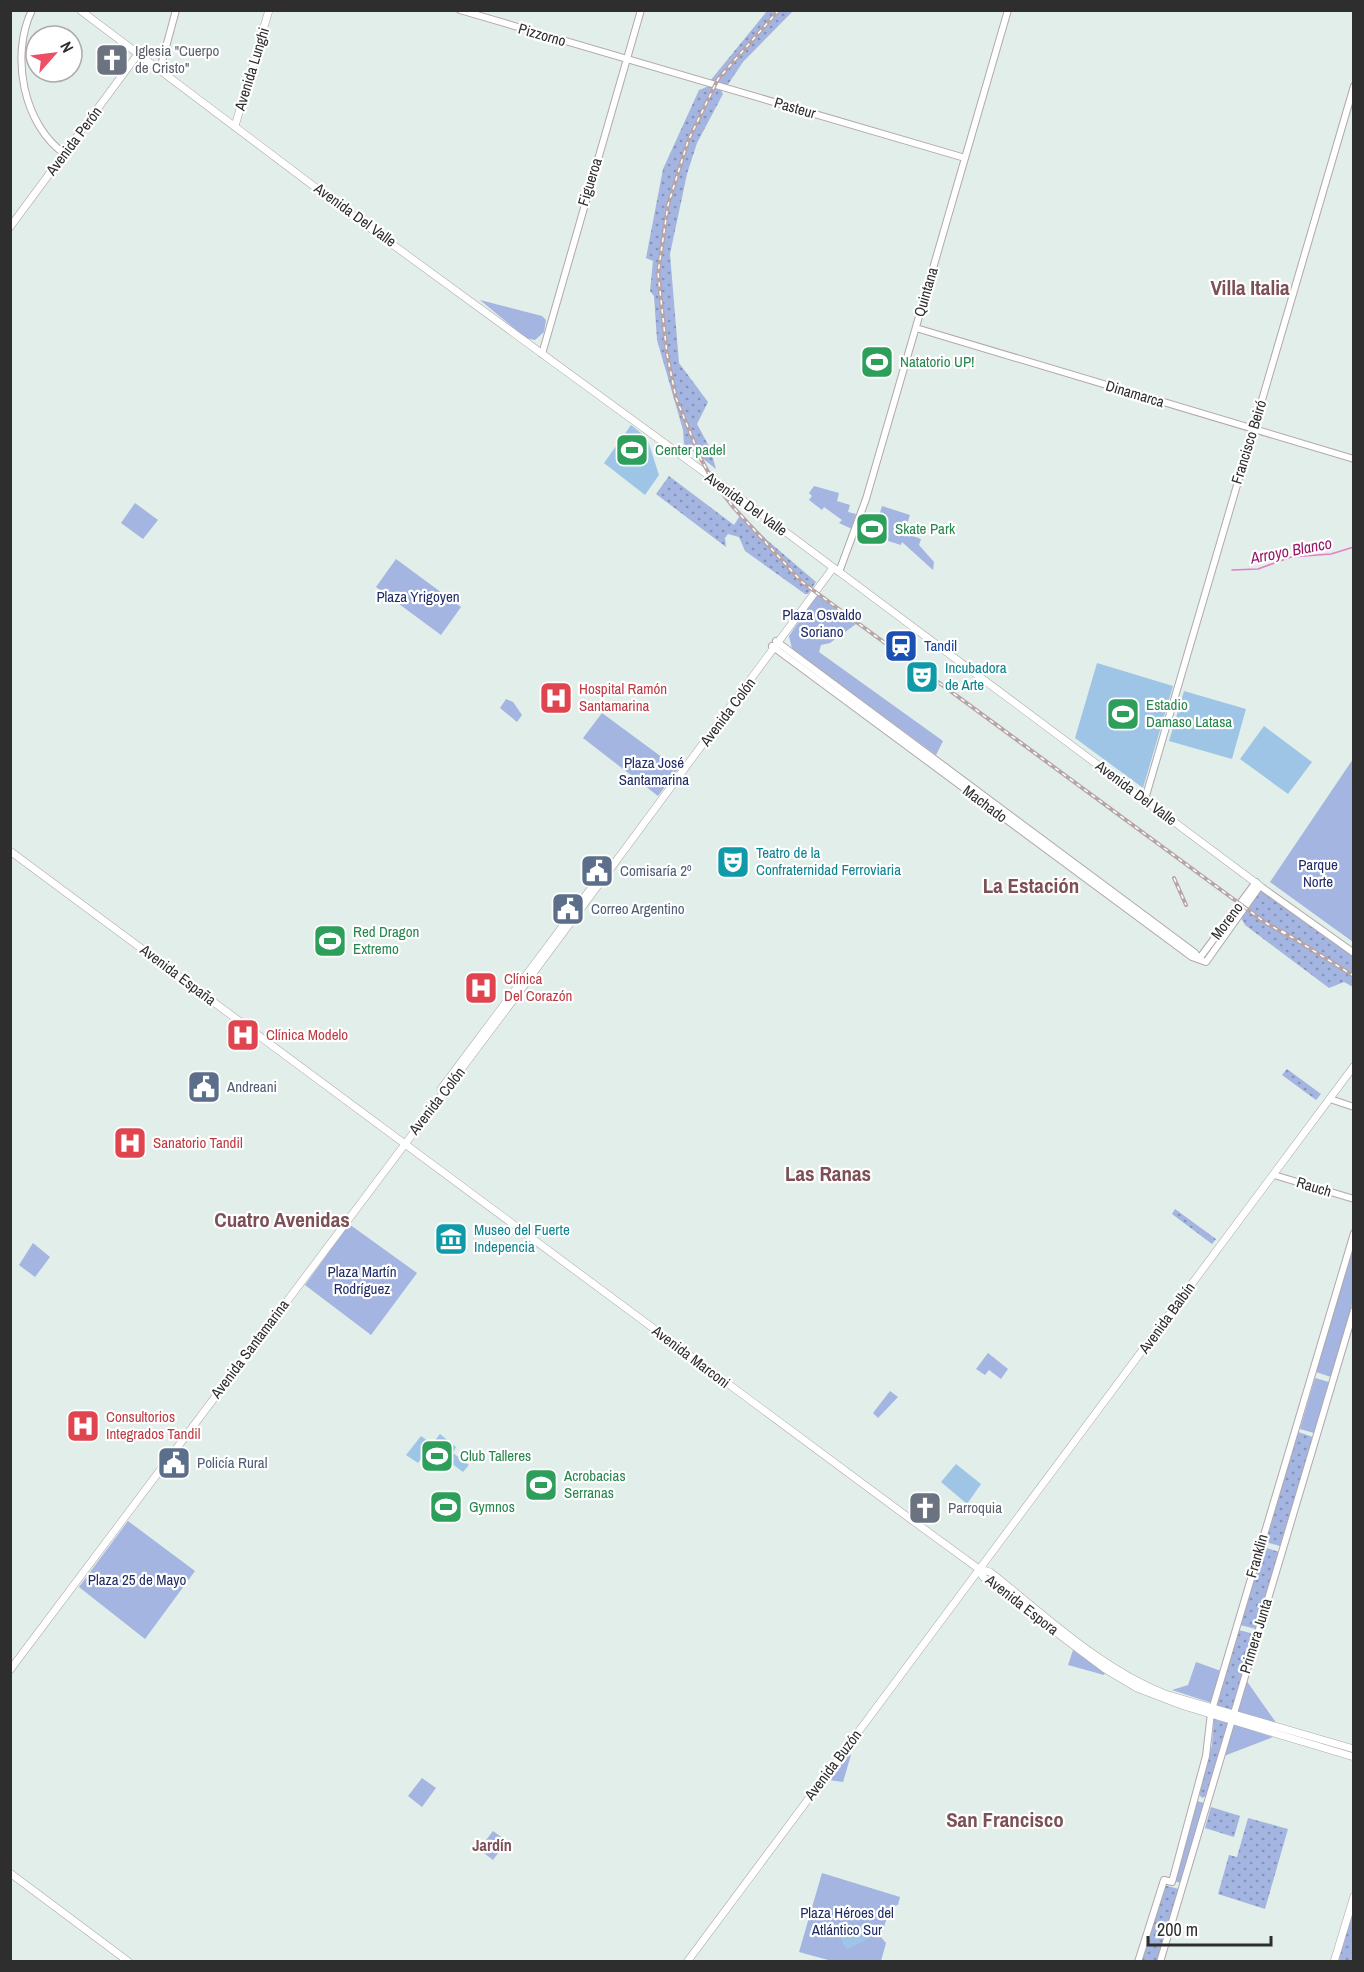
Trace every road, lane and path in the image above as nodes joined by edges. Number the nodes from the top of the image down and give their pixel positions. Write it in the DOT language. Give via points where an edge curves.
graph roads {
  1 [pos="32,10"];
  2 [pos="80,10"];
  3 [pos="177,10"];
  4 [pos="269,10"];
  5 [pos="460,10"];
  6 [pos="640,10"];
  7 [pos="1008,10"];
  8 [pos="138,54"];
  9 [pos="625,59"];
  10 [pos="160,69"];
  11 [pos="1353,87"];
  12 [pos="234,126"];
  13 [pos="65,153"];
  14 [pos="965,158"];
  15 [pos="10,227"];
  16 [pos="916,328"];
  17 [pos="542,354"];
  18 [pos="1252,429"];
  19 [pos="1353,459"];
  20 [pos="836,571"];
  21 [pos="776,645"];
  22 [pos="1145,799"];
  23 [pos="10,851"];
  24 [pos="1258,884"];
  25 [pos="1353,953"];
  26 [pos="1199,959"];
  27 [pos="1206,962"];
  28 [pos="1353,1066"];
  29 [pos="1330,1099"];
  30 [pos="1353,1107"];
  31 [pos="404,1143"];
  32 [pos="1274,1175"];
  33 [pos="1353,1199"];
  34 [pos="1353,1233"];
  35 [pos="1353,1310"];
  36 [pos="979,1569"];
  37 [pos="10,1670"];
  38 [pos="1212,1711"];
  39 [pos="1232,1717"];
  40 [pos="1353,1749"];
  41 [pos="1353,1757"];
  42 [pos="10,1873"];
  43 [pos="10,1878"];
  44 [pos="1353,1896"];
  45 [pos="123,1962"];
  46 [pos="129,1962"];
  47 [pos="687,1962"];
  48 [pos="1138,1962"];
  49 [pos="1160,1962"];
  50 [pos="1334,1962"];
  1 -- 13 [label="street" via="21,52 27,95 45,137"];
  2 -- 8 [label="main road, Avenida Del Valle"];
  3 -- 10 [label="street"];
  4 -- 12 [label="main road, Avenida Lunghi"];
  5 -- 9 [label="street, Pizzorno"];
  6 -- 9 [label="street, Figueroa"];
  7 -- 14 [label="street, Quintana"];
  8 -- 10 [label="main road, Avenida Del Valle"];
  8 -- 13 [label="main road, Avenida Perón"];
  9 -- 14 [label="street, Pasteur"];
  9 -- 17 [label="street, Figueroa"];
  10 -- 12 [label="main road, Avenida Del Valle"];
  11 -- 18 [label="street, Francisco Beiró"];
  12 -- 17 [label="main road, Avenida Del Valle"];
  13 -- 15 [label="main road, Avenida Perón"];
  14 -- 16 [label="street, Quintana"];
  16 -- 18 [label="street, Dinamarca"];
  16 -- 20 [label="street, Quintana" via="866,499"];
  17 -- 20 [label="main road, Avenida Del Valle"];
  18 -- 19 [label="street, Dinamarca"];
  18 -- 22 [label="street, Francisco Beiró"];
  20 -- 21 [label="main road, Avenida Colón"];
  20 -- 22 [label="main road, Avenida Del Valle"];
  21 -- 26 [label="street, Machado"];
  21 -- 31 [label="main road, Avenida Colón"];
  22 -- 24 [label="main road, Avenida Del Valle"];
  23 -- 31 [label="main road, Avenida España"];
  24 -- 25 [label="street, Avenida Del Valle"];
  24 -- 26 [label="street, Moreno"];
  24 -- 27 [label="street, Moreno"];
  26 -- 27 [label="street, Machado"];
  28 -- 29 [label="main road, Avenida Balbín"];
  29 -- 30 [label="street"];
  29 -- 32 [label="main road, Avenida Balbín"];
  31 -- 36 [label="main road, Avenida Marconi"];
  31 -- 37 [label="main road, Avenida Santamarina"];
  32 -- 33 [label="street, Rauch"];
  32 -- 36 [label="main road, Avenida Balbín"];
  34 -- 38 [label="street, Franklin"];
  35 -- 39 [label="street, Primera Junta"];
  36 -- 38 [label="main road, Avenida Espora" via="983,1577 1115,1675 1148,1693"];
  36 -- 47 [label="main road, Avenida Buzón"];
  38 -- 39 [label="main road, Avenida Espora"];
  38 -- 48 [label="street, Franklin" via="1206,1756 1172,1882 1164,1880"];
  39 -- 40 [label="main road, Avenida Espora"];
  39 -- 41 [label="main road, Avenida Espora"];
  39 -- 49 [label="street, Primera Junta"];
  42 -- 46 [label="main road"];
  43 -- 45 [label="main road"];
  44 -- 50 [label="main road"];
}
